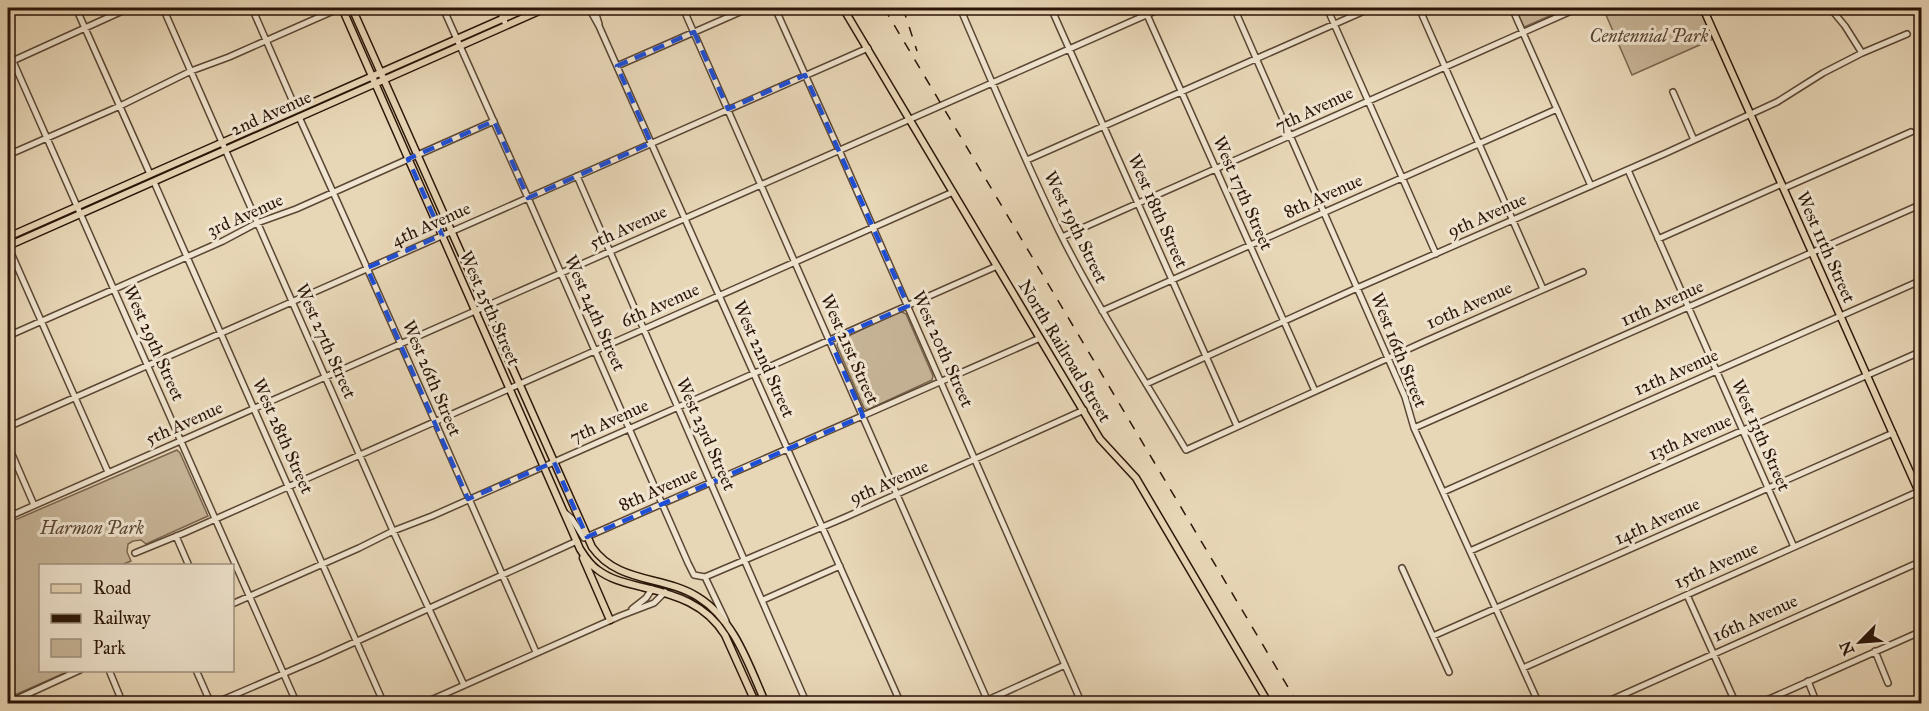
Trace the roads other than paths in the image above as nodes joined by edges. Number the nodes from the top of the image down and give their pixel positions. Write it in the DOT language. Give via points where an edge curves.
graph roads {
  1 [pos="76,8"];
  2 [pos="129,8"];
  3 [pos="163,8"];
  4 [pos="252,8"];
  5 [pos="341,8"];
  6 [pos="352,8"];
  7 [pos="443,8"];
  8 [pos="499,8"];
  9 [pos="527,8"];
  10 [pos="546,8"];
  11 [pos="589,8"];
  12 [pos="594,8"];
  13 [pos="683,8"];
  14 [pos="749,8"];
  15 [pos="775,8"];
  16 [pos="843,8"];
  17 [pos="960,8"];
  18 [pos="1051,8"];
  19 [pos="1144,8"];
  20 [pos="1162,8"];
  21 [pos="1234,8"];
  22 [pos="1327,8"];
  23 [pos="1371,8"];
  24 [pos="1419,8"];
  25 [pos="1512,8"];
  26 [pos="1578,8"];
  27 [pos="1703,8"];
  28 [pos="1830,8"];
  29 [pos="1147,14"];
  30 [pos="503,18"];
  31 [pos="1334,24"];
  32 [pos="506,25"];
  33 [pos="599,26"];
  34 [pos="86,28"];
  35 [pos="694,32"];
  36 [pos="1523,32"];
  37 [pos="1907,34"];
  38 [pos="457,38"];
  39 [pos="267,40"];
  40 [pos="460,45"];
  41 [pos="867,48"];
  42 [pos="1070,48"];
  43 [pos="8,50"];
  44 [pos="1862,53"];
  45 [pos="1256,58"];
  46 [pos="10,62"];
  47 [pos="617,66"];
  48 [pos="1446,67"];
  49 [pos="191,71"];
  50 [pos="381,72"];
  51 [pos="806,75"];
  52 [pos="372,76"];
  53 [pos="384,79"];
  54 [pos="992,82"];
  55 [pos="375,83"];
  56 [pos="1181,92"];
  57 [pos="1673,92"];
  58 [pos="1368,100"];
  59 [pos="120,106"];
  60 [pos="296,109"];
  61 [pos="728,109"];
  62 [pos="1557,109"];
  63 [pos="1751,114"];
  64 [pos="299,117"];
  65 [pos="910,119"];
  66 [pos="494,121"];
  67 [pos="1104,126"];
  68 [pos="1911,132"];
  69 [pos="1291,136"];
  70 [pos="46,137"];
  71 [pos="1694,140"];
  72 [pos="222,142"];
  73 [pos="651,143"];
  74 [pos="1479,144"];
  75 [pos="226,150"];
  76 [pos="839,150"];
  77 [pos="8,155"];
  78 [pos="418,155"];
  79 [pos="408,159"];
  80 [pos="1027,160"];
  81 [pos="1216,170"];
  82 [pos="1628,170"];
  83 [pos="150,174"];
  84 [pos="577,176"];
  85 [pos="1402,177"];
  86 [pos="154,182"];
  87 [pos="761,184"];
  88 [pos="1591,186"];
  89 [pos="1783,186"];
  90 [pos="333,192"];
  91 [pos="953,192"];
  92 [pos="528,198"];
  93 [pos="1138,204"];
  94 [pos="1922,204"];
  95 [pos="77,206"];
  96 [pos="1324,212"];
  97 [pos="80,214"];
  98 [pos="685,218"];
  99 [pos="1513,221"];
  100 [pos="257,223"];
  101 [pos="873,227"];
  102 [pos="452,231"];
  103 [pos="442,235"];
  104 [pos="8,237"];
  105 [pos="1062,237"];
  106 [pos="1658,239"];
  107 [pos="1250,245"];
  108 [pos="8,246"];
  109 [pos="609,251"];
  110 [pos="1812,252"];
  111 [pos="1436,254"];
  112 [pos="187,257"];
  113 [pos="795,262"];
  114 [pos="997,266"];
  115 [pos="367,268"];
  116 [pos="1583,272"];
  117 [pos="561,273"];
  118 [pos="1172,280"];
  119 [pos="1922,280"];
  120 [pos="1358,288"];
  121 [pos="1543,289"];
  122 [pos="114,290"];
  123 [pos="719,295"];
  124 [pos="292,301"];
  125 [pos="485,306"];
  126 [pos="908,306"];
  127 [pos="1688,308"];
  128 [pos="475,310"];
  129 [pos="1102,311"];
  130 [pos="1840,315"];
  131 [pos="41,321"];
  132 [pos="1284,321"];
  133 [pos="644,329"];
  134 [pos="220,333"];
  135 [pos="8,336"];
  136 [pos="1040,338"];
  137 [pos="830,340"];
  138 [pos="401,343"];
  139 [pos="595,350"];
  140 [pos="1922,351"];
  141 [pos="1206,356"];
  142 [pos="1388,358"];
  143 [pos="147,365"];
  144 [pos="1716,371"];
  145 [pos="754,374"];
  146 [pos="1867,375"];
  147 [pos="326,376"];
  148 [pos="941,381"];
  149 [pos="519,384"];
  150 [pos="1146,384"];
  151 [pos="509,388"];
  152 [pos="1314,391"];
  153 [pos="75,397"];
  154 [pos="678,407"];
  155 [pos="254,408"];
  156 [pos="1084,410"];
  157 [pos="863,416"];
  158 [pos="435,421"];
  159 [pos="1237,426"];
  160 [pos="8,427"];
  161 [pos="1414,428"];
  162 [pos="630,429"];
  163 [pos="1742,430"];
  164 [pos="1893,433"];
  165 [pos="181,441"];
  166 [pos="8,445"];
  167 [pos="788,449"];
  168 [pos="1186,450"];
  169 [pos="360,455"];
  170 [pos="975,459"];
  171 [pos="554,462"];
  172 [pos="544,467"];
  173 [pos="108,472"];
  174 [pos="711,482"];
  175 [pos="288,486"];
  176 [pos="1768,489"];
  177 [pos="1920,491"];
  178 [pos="1443,492"];
  179 [pos="897,494"];
  180 [pos="1922,498"];
  181 [pos="468,499"];
  182 [pos="662,504"];
  183 [pos="34,505"];
  184 [pos="564,511"];
  185 [pos="8,517"];
  186 [pos="215,519"];
  187 [pos="822,527"];
  188 [pos="393,531"];
  189 [pos="176,536"];
  190 [pos="588,537"];
  191 [pos="577,541"];
  192 [pos="1794,547"];
  193 [pos="580,549"];
  194 [pos="1470,551"];
  195 [pos="135,553"];
  196 [pos="745,560"];
  197 [pos="1922,561"];
  198 [pos="188,564"];
  199 [pos="323,564"];
  200 [pos="840,566"];
  201 [pos="1402,568"];
  202 [pos="503,575"];
  203 [pos="705,577"];
  204 [pos="650,579"];
  205 [pos="669,585"];
  206 [pos="652,589"];
  207 [pos="664,592"];
  208 [pos="1687,595"];
  209 [pos="250,596"];
  210 [pos="763,600"];
  211 [pos="234,603"];
  212 [pos="428,608"];
  213 [pos="1496,609"];
  214 [pos="627,612"];
  215 [pos="610,620"];
  216 [pos="727,622"];
  217 [pos="1922,631"];
  218 [pos="1433,636"];
  219 [pos="357,641"];
  220 [pos="1875,651"];
  221 [pos="536,652"];
  222 [pos="1713,654"];
  223 [pos="1065,665"];
  224 [pos="1523,668"];
  225 [pos="76,672"];
  226 [pos="110,672"];
  227 [pos="197,672"];
  228 [pos="1449,672"];
  229 [pos="284,673"];
  230 [pos="1808,681"];
  231 [pos="1888,683"];
  232 [pos="464,685"];
  233 [pos="8,702"];
  234 [pos="988,702"];
  235 [pos="123,704"];
  236 [pos="212,704"];
  237 [pos="297,704"];
  238 [pos="384,704"];
  239 [pos="422,704"];
  240 [pos="756,704"];
  241 [pos="766,704"];
  242 [pos="807,704"];
  243 [pos="900,704"];
  244 [pos="979,704"];
  245 [pos="1082,704"];
  246 [pos="1269,704"];
  247 [pos="1539,704"];
  248 [pos="1602,704"];
  249 [pos="1736,704"];
  250 [pos="1758,704"];
  251 [pos="1817,704"];
  1 -- 34 [label="street"];
  2 -- 34 [label="street"];
  3 -- 49 [label="street, West 27th Street"];
  4 -- 39 [label="street"];
  5 -- 39 [label="street"];
  5 -- 52 [label="main road, West 25th Street"];
  6 -- 50 [label="main road, West 25th Street"];
  7 -- 38 [label="street, West 24th Street"];
  8 -- 30 [label="street"];
  9 -- 30 [label="main road, 2nd Avenue"];
  10 -- 32 [label="main road, 2nd Avenue"];
  11 -- 33 [label="street, West 22nd Street"];
  12 -- 33 [label="street, West 22nd Street"];
  13 -- 35 [label="street, West 21st Street"];
  14 -- 35 [label="street"];
  15 -- 51 [label="street, West 20th Street"];
  16 -- 41 [label="main road, North Railroad Street"];
  17 -- 54 [label="street, West 19th Street"];
  18 -- 42 [label="street, West 18th Street"];
  19 -- 29 [label="street, West 17th Street"];
  20 -- 29 [label="street, 5th Avenue"];
  21 -- 45 [label="street, West 16th Street"];
  22 -- 31 [label="street"];
  23 -- 31 [label="street"];
  24 -- 48 [label="street"];
  25 -- 36 [label="street"];
  26 -- 36 [label="street, 7th Avenue"];
  27 -- 63 [label="main road, West 11th Street"];
  28 -- 44 [label="street"];
  29 -- 42 [label="street, 5th Avenue"];
  29 -- 56 [label="street, West 17th Street"];
  30 -- 32 [label="street"];
  30 -- 38 [label="main road, 2nd Avenue"];
  31 -- 45 [label="street"];
  31 -- 58 [label="street"];
  32 -- 40 [label="main road, 2nd Avenue"];
  33 -- 47 [label="street, West 22nd Street"];
  34 -- 46 [label="street"];
  34 -- 59 [label="street"];
  35 -- 47 [label="street"];
  35 -- 61 [label="street, West 21st Street"];
  36 -- 48 [label="street, 7th Avenue"];
  36 -- 62 [label="street"];
  37 -- 44 [label="street, 9th Avenue"];
  38 -- 40 [label="street, West 24th Street"];
  38 -- 50 [label="main road, 2nd Avenue"];
  39 -- 49 [label="street"];
  39 -- 60 [label="street"];
  40 -- 53 [label="main road, 2nd Avenue"];
  40 -- 66 [label="street, West 24th Street"];
  41 -- 51 [label="street, 4th Avenue"];
  41 -- 65 [label="main road, North Railroad Street"];
  42 -- 54 [label="street, 5th Avenue"];
  42 -- 67 [label="street, West 18th Street"];
  43 -- 46 [label="street, West 29th Street"];
  44 -- 63 [label="street, 9th Avenue"];
  45 -- 56 [label="street"];
  45 -- 69 [label="street, West 16th Street"];
  46 -- 70 [label="street, West 29th Street"];
  47 -- 73 [label="street, West 22nd Street"];
  48 -- 58 [label="street, 7th Avenue"];
  48 -- 74 [label="street"];
  49 -- 59 [label="street"];
  49 -- 72 [label="street, West 27th Street"];
  50 -- 52 [label="main road, 2nd Avenue"];
  50 -- 53 [label="main road, West 25th Street"];
  51 -- 61 [label="street, 4th Avenue"];
  51 -- 76 [label="street, West 20th Street"];
  52 -- 55 [label="main road, West 25th Street"];
  52 -- 60 [label="main road, 2nd Avenue"];
  53 -- 55 [label="main road, 2nd Avenue"];
  53 -- 78 [label="main road, West 25th Street"];
  54 -- 65 [label="street, 5th Avenue"];
  54 -- 80 [label="street, West 19th Street"];
  55 -- 64 [label="main road, 2nd Avenue"];
  55 -- 79 [label="main road, West 25th Street"];
  56 -- 67 [label="street"];
  56 -- 81 [label="street, West 17th Street"];
  57 -- 71 [label="street"];
  58 -- 69 [label="street, 7th Avenue"];
  58 -- 85 [label="street"];
  59 -- 70 [label="street"];
  59 -- 83 [label="street"];
  60 -- 72 [label="main road, 2nd Avenue"];
  61 -- 73 [label="street, 4th Avenue"];
  61 -- 87 [label="street, West 21st Street"];
  62 -- 74 [label="street, 8th Avenue"];
  62 -- 88 [label="street"];
  63 -- 71 [label="street, 9th Avenue"];
  63 -- 89 [label="main road, West 11th Street"];
  64 -- 75 [label="main road, 2nd Avenue"];
  64 -- 90 [label="street, West 26th Street"];
  65 -- 76 [label="street, 5th Avenue"];
  65 -- 91 [label="main road, North Railroad Street"];
  66 -- 78 [label="street, 3rd Avenue"];
  66 -- 92 [label="street, West 24th Street"];
  67 -- 80 [label="street"];
  67 -- 93 [label="street, West 18th Street"];
  68 -- 89 [label="street"];
  69 -- 81 [label="street, 7th Avenue"];
  69 -- 96 [label="street, West 16th Street"];
  70 -- 77 [label="street"];
  70 -- 95 [label="street, West 29th Street"];
  71 -- 82 [label="street, 9th Avenue"];
  72 -- 75 [label="street, West 27th Street"];
  72 -- 83 [label="main road, 2nd Avenue"];
  73 -- 84 [label="street, 4th Avenue"];
  73 -- 98 [label="street, West 22nd Street"];
  74 -- 85 [label="street, 8th Avenue"];
  74 -- 99 [label="street"];
  75 -- 86 [label="main road, 2nd Avenue"];
  75 -- 100 [label="street, West 27th Street"];
  76 -- 87 [label="street, 5th Avenue"];
  76 -- 101 [label="street, West 20th Street"];
  78 -- 79 [label="street, 3rd Avenue"];
  78 -- 102 [label="main road, West 25th Street"];
  79 -- 90 [label="street, 3rd Avenue"];
  79 -- 103 [label="main road, West 25th Street"];
  80 -- 105 [label="street, West 19th Street"];
  81 -- 93 [label="street, 7th Avenue"];
  81 -- 107 [label="street, West 17th Street"];
  82 -- 88 [label="street, 9th Avenue"];
  82 -- 106 [label="street, West 13th Street"];
  83 -- 95 [label="main road, 2nd Avenue"];
  84 -- 92 [label="street, 4th Avenue"];
  84 -- 109 [label="street, West 23rd Street"];
  85 -- 96 [label="street, 8th Avenue"];
  85 -- 111 [label="street"];
  86 -- 97 [label="main road, 2nd Avenue"];
  86 -- 112 [label="street, West 28th Street"];
  87 -- 98 [label="street, 5th Avenue"];
  87 -- 113 [label="street, West 21st Street"];
  88 -- 99 [label="street, 9th Avenue"];
  89 -- 106 [label="street"];
  89 -- 110 [label="main road, West 11th Street"];
  90 -- 100 [label="street, 3rd Avenue"];
  90 -- 115 [label="street, West 26th Street"];
  91 -- 101 [label="street, 6th Avenue"];
  91 -- 114 [label="main road, North Railroad Street"];
  92 -- 102 [label="street, 4th Avenue"];
  92 -- 117 [label="street, West 24th Street"];
  93 -- 105 [label="street, 7th Avenue"];
  93 -- 118 [label="street, West 18th Street"];
  94 -- 110 [label="street, 11th Avenue"];
  95 -- 97 [label="street, West 29th Street"];
  95 -- 104 [label="main road, 2nd Avenue"];
  96 -- 107 [label="street, 8th Avenue"];
  96 -- 120 [label="street, West 16th Street"];
  97 -- 108 [label="main road, 2nd Avenue"];
  97 -- 122 [label="street, West 29th Street"];
  98 -- 109 [label="street, 5th Avenue"];
  98 -- 123 [label="street, West 22nd Street"];
  99 -- 111 [label="street, 9th Avenue"];
  99 -- 121 [label="street"];
  100 -- 112 [label="street, 3rd Avenue"];
  100 -- 124 [label="street, West 27th Street"];
  101 -- 113 [label="street, 6th Avenue"];
  101 -- 126 [label="street, West 20th Street"];
  102 -- 103 [label="street, 4th Avenue"];
  102 -- 125 [label="main road, West 25th Street"];
  103 -- 115 [label="street, 4th Avenue"];
  103 -- 128 [label="main road, West 25th Street"];
  105 -- 129 [label="street, West 19th Street"];
  106 -- 127 [label="street, West 13th Street"];
  107 -- 118 [label="street, 8th Avenue"];
  107 -- 132 [label="street, West 17th Street"];
  108 -- 131 [label="street"];
  109 -- 117 [label="street, 5th Avenue"];
  109 -- 133 [label="street, West 23rd Street"];
  110 -- 127 [label="street, 11th Avenue"];
  110 -- 130 [label="main road, West 11th Street"];
  111 -- 120 [label="street, 9th Avenue"];
  112 -- 122 [label="street, 3rd Avenue"];
  112 -- 134 [label="street, West 28th Street"];
  113 -- 123 [label="street, 6th Avenue"];
  113 -- 137 [label="street, West 21st Street"];
  114 -- 126 [label="street, 7th Avenue"];
  114 -- 136 [label="main road, North Railroad Street"];
  115 -- 124 [label="street, 4th Avenue"];
  115 -- 138 [label="street, West 26th Street"];
  116 -- 121 [label="street, 10th Avenue"];
  117 -- 125 [label="street, 5th Avenue"];
  117 -- 139 [label="street, West 24th Street"];
  118 -- 129 [label="street, 8th Avenue"];
  118 -- 141 [label="street, West 18th Street"];
  119 -- 130 [label="street, 12th Avenue"];
  120 -- 132 [label="street, 9th Avenue"];
  120 -- 142 [label="street, West 16th Street"];
  121 -- 142 [label="street, 10th Avenue"];
  122 -- 131 [label="street, 3rd Avenue"];
  122 -- 143 [label="street, West 29th Street"];
  123 -- 133 [label="street, 6th Avenue"];
  123 -- 145 [label="street, West 22nd Street"];
  124 -- 134 [label="street, 4th Avenue"];
  124 -- 147 [label="street, West 27th Street"];
  125 -- 128 [label="street, 5th Avenue"];
  125 -- 149 [label="main road, West 25th Street"];
  126 -- 137 [label="street, 7th Avenue"];
  126 -- 148 [label="street, West 20th Street"];
  127 -- 144 [label="street, West 13th Street"];
  127 -- 161 [label="street, 11th Avenue"];
  128 -- 138 [label="street, 5th Avenue"];
  128 -- 151 [label="main road, West 25th Street"];
  129 -- 150 [label="street, West 19th Street"];
  130 -- 144 [label="street, 12th Avenue"];
  130 -- 146 [label="main road, West 11th Street"];
  131 -- 135 [label="street, 3rd Avenue"];
  131 -- 153 [label="street"];
  132 -- 141 [label="street, 9th Avenue"];
  132 -- 152 [label="street, West 17th Street"];
  133 -- 139 [label="street, 6th Avenue"];
  133 -- 154 [label="street, West 23rd Street"];
  134 -- 143 [label="street, 4th Avenue"];
  134 -- 155 [label="street, West 28th Street"];
  136 -- 148 [label="street, 8th Avenue"];
  136 -- 156 [label="main road, North Railroad Street"];
  137 -- 145 [label="street, 7th Avenue"];
  137 -- 157 [label="street, West 21st Street"];
  138 -- 147 [label="street, 5th Avenue"];
  138 -- 158 [label="street, West 26th Street"];
  139 -- 149 [label="street, 6th Avenue"];
  139 -- 162 [label="street, West 24th Street"];
  140 -- 146 [label="street, 13th Avenue"];
  141 -- 150 [label="street, 9th Avenue"];
  141 -- 159 [label="street, West 18th Street"];
  142 -- 152 [label="street, 10th Avenue"];
  142 -- 161 [label="street, West 16th Street"];
  143 -- 153 [label="street, 4th Avenue"];
  143 -- 165 [label="street, West 29th Street"];
  144 -- 163 [label="street, West 13th Street"];
  144 -- 178 [label="street, 12th Avenue"];
  145 -- 154 [label="street, 7th Avenue"];
  145 -- 167 [label="street, West 22nd Street"];
  146 -- 163 [label="street, 13th Avenue"];
  146 -- 164 [label="main road, West 11th Street"];
  147 -- 155 [label="street, 5th Avenue"];
  147 -- 169 [label="street, West 27th Street"];
  148 -- 157 [label="street, 8th Avenue"];
  148 -- 170 [label="street, West 20th Street"];
  149 -- 151 [label="street, 6th Avenue"];
  149 -- 171 [label="main road, West 25th Street"];
  150 -- 168 [label="street, West 19th Street"];
  151 -- 158 [label="street, 6th Avenue"];
  151 -- 172 [label="main road, West 25th Street"];
  152 -- 159 [label="street, 10th Avenue"];
  153 -- 160 [label="street, 4th Avenue"];
  153 -- 173 [label="street"];
  154 -- 162 [label="street, 7th Avenue"];
  154 -- 174 [label="street, West 23rd Street"];
  155 -- 165 [label="street, 5th Avenue"];
  155 -- 175 [label="street, West 28th Street"];
  156 -- 170 [label="street, 9th Avenue"];
  156 -- 246 [label="main road, North Railroad Street" via="1105,445 1136,478"];
  157 -- 167 [label="street, 8th Avenue"];
  157 -- 179 [label="street, West 21st Street"];
  158 -- 169 [label="street, 6th Avenue"];
  158 -- 181 [label="street, West 26th Street"];
  159 -- 168 [label="street, 10th Avenue"];
  161 -- 178 [label="street, West 16th Street"];
  162 -- 171 [label="street, 7th Avenue"];
  162 -- 182 [label="street, West 24th Street"];
  163 -- 176 [label="street, West 13th Street"];
  163 -- 194 [label="street, 13th Avenue"];
  164 -- 176 [label="street, 14th Avenue"];
  164 -- 177 [label="main road, West 11th Street"];
  165 -- 173 [label="street, 5th Avenue"];
  165 -- 186 [label="street, West 29th Street"];
  166 -- 183 [label="street"];
  167 -- 174 [label="street, 8th Avenue"];
  167 -- 187 [label="street, West 22nd Street"];
  169 -- 175 [label="street, 6th Avenue"];
  169 -- 188 [label="street, West 27th Street"];
  170 -- 179 [label="street, 9th Avenue"];
  170 -- 223 [label="street, West 20th Street"];
  171 -- 172 [label="street, 7th Avenue"];
  171 -- 190 [label="main road, West 25th Street"];
  172 -- 181 [label="street, 7th Avenue"];
  172 -- 184 [label="main road, West 25th Street"];
  173 -- 183 [label="street, 5th Avenue"];
  174 -- 182 [label="street, 8th Avenue"];
  174 -- 196 [label="street, West 23rd Street"];
  175 -- 186 [label="street, 6th Avenue"];
  175 -- 199 [label="street, West 28th Street"];
  176 -- 192 [label="street, West 13th Street"];
  176 -- 213 [label="street, 14th Avenue"];
  177 -- 180 [label="main road, West 11th Street"];
  177 -- 192 [label="street, 15th Avenue"];
  178 -- 194 [label="street, West 16th Street"];
  179 -- 187 [label="street, 9th Avenue"];
  179 -- 234 [label="street, West 21st Street"];
  181 -- 188 [label="street, 7th Avenue"];
  181 -- 202 [label="street, West 26th Street"];
  182 -- 190 [label="street, 8th Avenue"];
  182 -- 203 [label="street, West 24th Street" via="692,572"];
  183 -- 185 [label="street, 5th Avenue"];
  184 -- 190 [label="street" via="582,537"];
  184 -- 191 [label="main road, West 25th Street"];
  186 -- 189 [label="street, 6th Avenue"];
  186 -- 209 [label="street, West 29th Street"];
  187 -- 196 [label="street, 9th Avenue"];
  187 -- 200 [label="street, West 22nd Street"];
  188 -- 199 [label="street, 7th Avenue"];
  188 -- 212 [label="street, West 27th Street"];
  189 -- 195 [label="street, 6th Avenue"];
  189 -- 198 [label="street"];
  190 -- 204 [label="main road, West 25th Street" via="605,562 625,573"];
  191 -- 193 [label="main road, West 25th Street"];
  191 -- 202 [label="street"];
  192 -- 208 [label="street, 15th Avenue"];
  193 -- 206 [label="main road, West 25th Street" via="597,570"];
  193 -- 215 [label="main road"];
  194 -- 213 [label="street, West 16th Street"];
  196 -- 203 [label="street, 9th Avenue"];
  196 -- 210 [label="street, West 23rd Street"];
  197 -- 222 [label="street, 16th Avenue"];
  199 -- 209 [label="street, 7th Avenue"];
  199 -- 219 [label="street, West 28th Street"];
  200 -- 210 [label="street"];
  200 -- 243 [label="street, West 22nd Street"];
  201 -- 218 [label="street"];
  202 -- 212 [label="street"];
  202 -- 221 [label="street, West 26th Street"];
  203 -- 216 [label="street, West 24th Street"];
  204 -- 205 [label="main road, West 24th Street"];
  205 -- 206 [label="main road"];
  205 -- 216 [label="main road, West 24th Street" via="699,597"];
  206 -- 207 [label="main road"];
  206 -- 214 [label="street" via="643,602"];
  207 -- 214 [label="street" via="654,603"];
  207 -- 240 [label="main road" via="700,608 719,626"];
  208 -- 222 [label="street"];
  208 -- 224 [label="street, 15th Avenue"];
  209 -- 211 [label="street, 7th Avenue"];
  209 -- 229 [label="street, West 29th Street"];
  210 -- 242 [label="street, West 23rd Street"];
  212 -- 219 [label="street"];
  212 -- 232 [label="street, West 27th Street"];
  213 -- 218 [label="street, 14th Avenue"];
  213 -- 224 [label="street, West 16th Street"];
  214 -- 215 [label="street"];
  215 -- 221 [label="street"];
  216 -- 241 [label="main road, West 24th Street"];
  217 -- 220 [label="street"];
  218 -- 228 [label="street"];
  219 -- 229 [label="street"];
  219 -- 238 [label="street, West 28th Street"];
  220 -- 230 [label="street"];
  220 -- 231 [label="street"];
  221 -- 232 [label="street"];
  222 -- 248 [label="street, 16th Avenue"];
  222 -- 249 [label="street"];
  223 -- 234 [label="street"];
  223 -- 245 [label="street, West 20th Street"];
  224 -- 247 [label="street, West 16th Street"];
  225 -- 233 [label="street"];
  226 -- 235 [label="street"];
  227 -- 236 [label="street"];
  229 -- 236 [label="street"];
  229 -- 237 [label="street, West 29th Street"];
  230 -- 250 [label="street"];
  230 -- 251 [label="street"];
  232 -- 239 [label="street"];
  234 -- 244 [label="street"];
}
